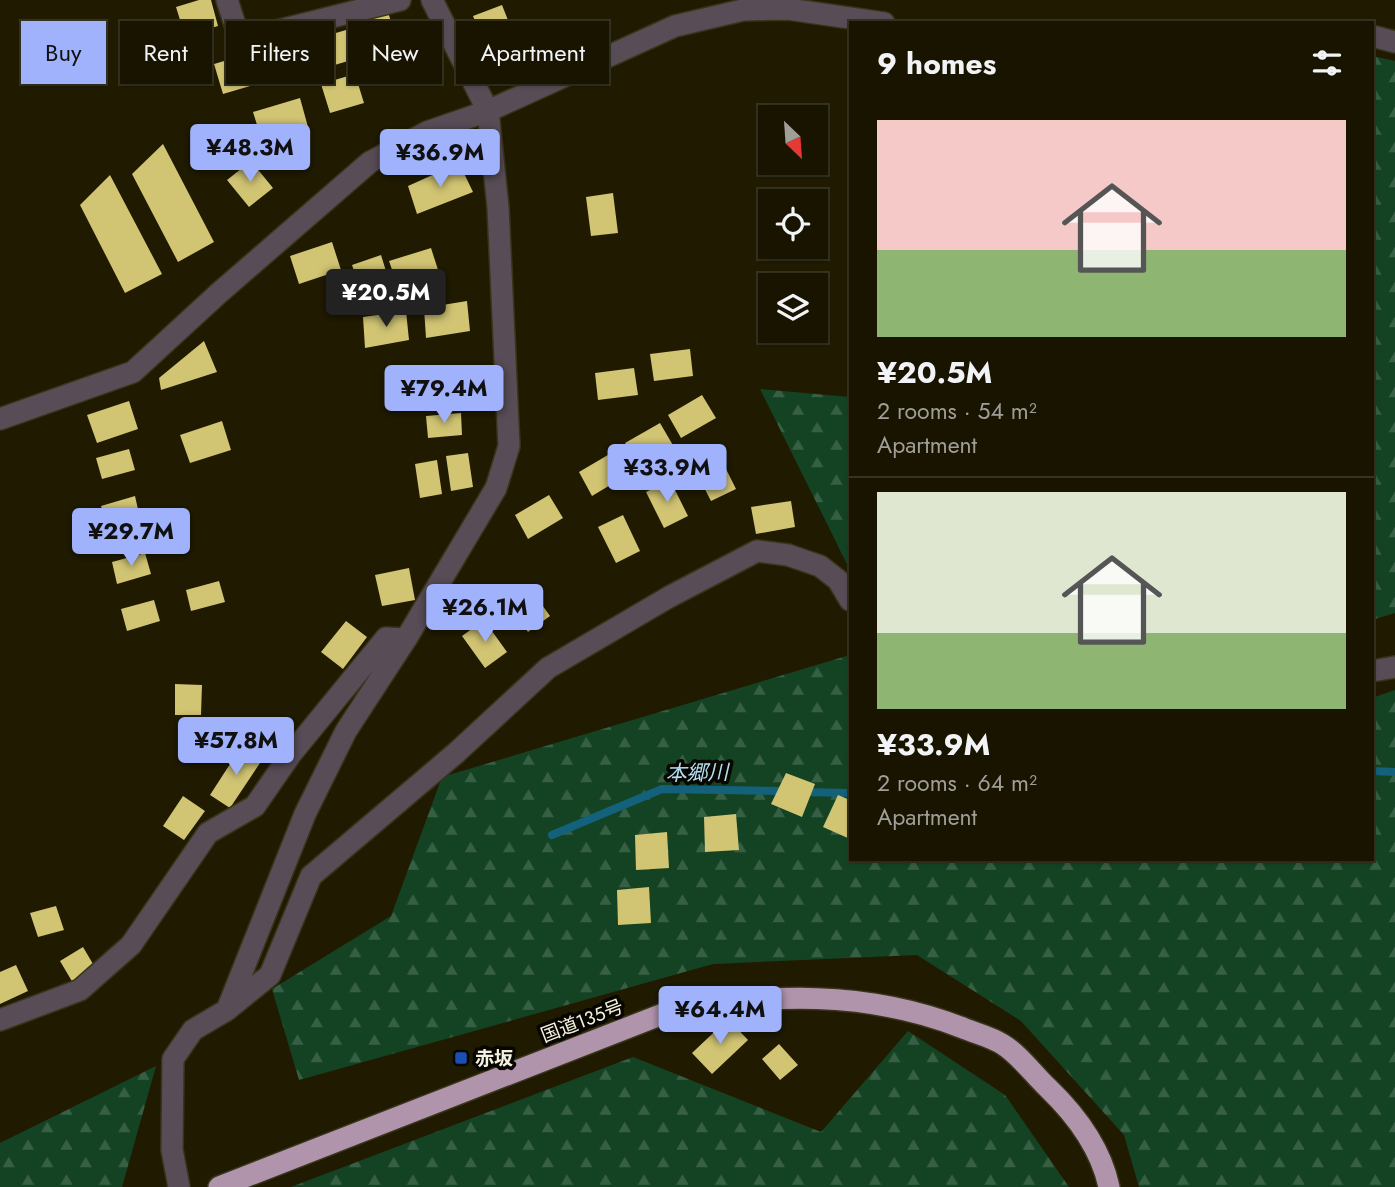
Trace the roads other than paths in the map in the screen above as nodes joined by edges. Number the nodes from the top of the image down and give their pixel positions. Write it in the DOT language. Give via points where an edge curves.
graph roads {
  1 [pos="227,0"];
  2 [pos="400,0"];
  3 [pos="432,0"];
  4 [pos="741,5"];
  5 [pos="787,5"];
  6 [pos="873,21"];
  7 [pos="1374,37"];
  8 [pos="1395,42"];
  9 [pos="488,111"];
  10 [pos="0,419"];
  11 [pos="849,598"];
  12 [pos="406,639"];
  13 [pos="1395,667"];
  14 [pos="1374,671"];
  15 [pos="227,1010"];
  16 [pos="0,1020"];
  17 [pos="179,1187"];
  18 [pos="219,1187"];
  19 [pos="1109,1187"];
  1 -- 2 [label="street" via="240,40"];
  3 -- 9 [label="street"];
  4 -- 5 [label="street"];
  4 -- 9 [label="street" via="675,26"];
  5 -- 6 [label="street"];
  7 -- 8 [label="street"];
  9 -- 10 [label="street" via="427,132 370,162 133,372"];
  9 -- 12 [label="street" via="498,207 509,446 496,488"];
  11 -- 15 [label="street" via="838,580 820,566 757,551 548,668 312,876 270,975"];
  12 -- 15 [label="street" via="346,731 304,814"];
  12 -- 16 [label="street" via="386,638 254,806 208,833 131,945 80,990"];
  13 -- 14 [label="street"];
  15 -- 17 [label="street" via="193,1030 173,1059 172,1150"];
  18 -- 19 [label="highway, 国道135号" via="668,1012 734,999 793,997 885,1006 936,1018 1003,1044 1074,1113 1106,1171"];
}
